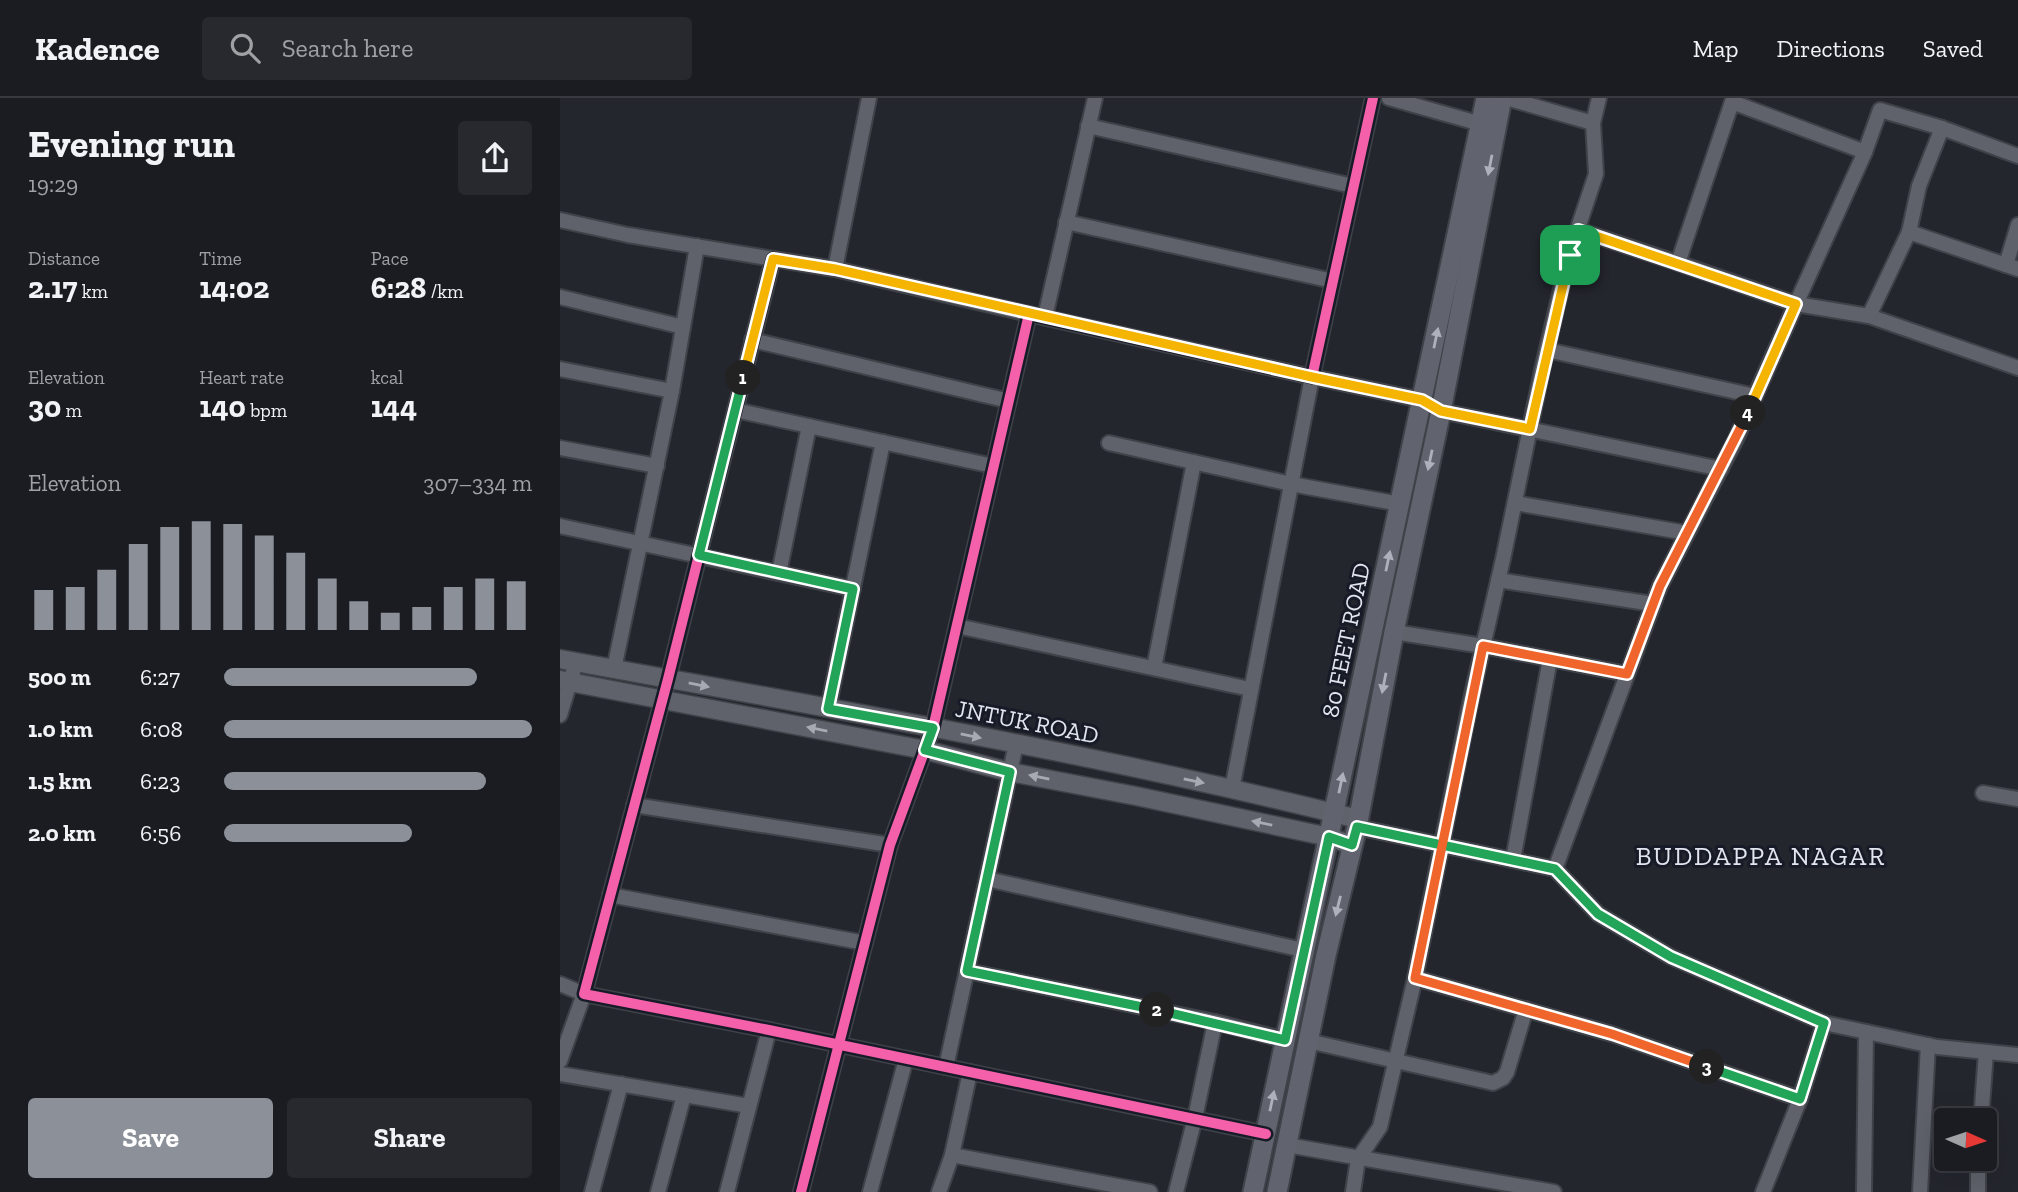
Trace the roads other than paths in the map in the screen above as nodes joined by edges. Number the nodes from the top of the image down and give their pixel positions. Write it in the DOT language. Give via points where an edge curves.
graph roads {
  1 [pos="869,98"];
  2 [pos="1095,98"];
  3 [pos="1373,98"];
  4 [pos="1389,98"];
  5 [pos="1486,98"];
  6 [pos="1504,98"];
  7 [pos="1599,98"];
  8 [pos="1730,99"];
  9 [pos="1882,104"];
  10 [pos="1593,123"];
  11 [pos="1481,124"];
  12 [pos="1088,126"];
  13 [pos="1942,128"];
  14 [pos="1865,152"];
  15 [pos="2018,156"];
  16 [pos="1353,186"];
  17 [pos="560,219"];
  18 [pos="1066,222"];
  19 [pos="2018,225"];
  20 [pos="1578,230"];
  21 [pos="1909,232"];
  22 [pos="697,246"];
  23 [pos="773,259"];
  24 [pos="1678,263"];
  25 [pos="2012,267"];
  26 [pos="835,269"];
  27 [pos="1333,281"];
  28 [pos="560,297"];
  29 [pos="1796,304"];
  30 [pos="1029,314"];
  31 [pos="1869,316"];
  32 [pos="1045,317"];
  33 [pos="683,327"];
  34 [pos="752,340"];
  35 [pos="1547,350"];
  36 [pos="2018,368"];
  37 [pos="560,369"];
  38 [pos="1312,377"];
  39 [pos="672,391"];
  40 [pos="1755,396"];
  41 [pos="1422,400"];
  42 [pos="1009,401"];
  43 [pos="735,410"];
  44 [pos="1441,411"];
  45 [pos="809,426"];
  46 [pos="1530,429"];
  47 [pos="883,442"];
  48 [pos="1109,443"];
  49 [pos="560,448"];
  50 [pos="1194,462"];
  51 [pos="657,466"];
  52 [pos="993,466"];
  53 [pos="1721,469"];
  54 [pos="1291,484"];
  55 [pos="1515,503"];
  56 [pos="1400,504"];
  57 [pos="560,526"];
  58 [pos="1687,533"];
  59 [pos="641,544"];
  60 [pos="699,555"];
  61 [pos="779,573"];
  62 [pos="1499,580"];
  63 [pos="853,589"];
  64 [pos="1653,604"];
  65 [pos="957,626"];
  66 [pos="1394,632"];
  67 [pos="1483,646"];
  68 [pos="1550,659"];
  69 [pos="568,660"];
  70 [pos="1154,668"];
  71 [pos="614,669"];
  72 [pos="1627,674"];
  73 [pos="667,679"];
  74 [pos="565,681"];
  75 [pos="1250,689"];
  76 [pos="662,699"];
  77 [pos="828,709"];
  78 [pos="560,715"];
  79 [pos="933,728"];
  80 [pos="1016,744"];
  81 [pos="925,750"];
  82 [pos="1010,772"];
  83 [pos="1231,789"];
  84 [pos="1983,793"];
  85 [pos="2018,799"];
  86 [pos="634,805"];
  87 [pos="1334,813"];
  88 [pos="1356,830"];
  89 [pos="1329,837"];
  90 [pos="890,845"];
  91 [pos="1443,846"];
  92 [pos="1513,860"];
  93 [pos="1555,869"];
  94 [pos="987,879"];
  95 [pos="610,895"];
  96 [pos="865,943"];
  97 [pos="1303,950"];
  98 [pos="967,971"];
  99 [pos="1415,978"];
  100 [pos="560,984"];
  101 [pos="584,993"];
  102 [pos="1526,1009"];
  103 [pos="1215,1022"];
  104 [pos="1824,1023"];
  105 [pos="769,1030"];
  106 [pos="1866,1032"];
  107 [pos="1285,1040"];
  108 [pos="1308,1041"];
  109 [pos="839,1045"];
  110 [pos="1928,1045"];
  111 [pos="1986,1052"];
  112 [pos="2018,1055"];
  113 [pos="906,1059"];
  114 [pos="1396,1060"];
  115 [pos="560,1061"];
  116 [pos="946,1068"];
  117 [pos="970,1072"];
  118 [pos="560,1074"];
  119 [pos="621,1084"];
  120 [pos="684,1095"];
  121 [pos="1800,1099"];
  122 [pos="749,1106"];
  123 [pos="1982,1108"];
  124 [pos="1195,1118"];
  125 [pos="1266,1134"];
  126 [pos="1287,1145"];
  127 [pos="952,1155"];
  128 [pos="1358,1159"];
  129 [pos="1978,1171"];
  130 [pos="1116,1189"];
  131 [pos="592,1192"];
  132 [pos="658,1192"];
  133 [pos="726,1192"];
  134 [pos="801,1192"];
  135 [pos="870,1192"];
  136 [pos="939,1192"];
  137 [pos="1150,1192"];
  138 [pos="1177,1192"];
  139 [pos="1253,1192"];
  140 [pos="1278,1192"];
  141 [pos="1353,1192"];
  142 [pos="1554,1192"];
  143 [pos="1763,1192"];
  144 [pos="1864,1192"];
  145 [pos="1920,1192"];
  146 [pos="1978,1192"];
  1 -- 26 [label="street"];
  2 -- 12 [label="street"];
  3 -- 16 [label="street"];
  4 -- 11 [label="street"];
  5 -- 11 [label="main road, 80 FEET ROAD"];
  6 -- 10 [label="street"];
  6 -- 44 [label="main road, 80 FEET ROAD, one-way"];
  7 -- 10 [label="street"];
  8 -- 14 [label="street"];
  8 -- 24 [label="street"];
  9 -- 13 [label="street"];
  9 -- 14 [label="street"];
  10 -- 20 [label="street" via="1596,174"];
  41 -- 11 [label="main road, 80 FEET ROAD, one-way"];
  12 -- 16 [label="street"];
  12 -- 18 [label="street"];
  13 -- 15 [label="street"];
  13 -- 21 [label="street" via="1919,186"];
  14 -- 29 [label="street"];
  16 -- 27 [label="street"];
  17 -- 22 [label="street"];
  18 -- 27 [label="street"];
  18 -- 32 [label="street"];
  19 -- 25 [label="street"];
  20 -- 24 [label="street"];
  20 -- 35 [label="street"];
  21 -- 25 [label="street"];
  21 -- 31 [label="street"];
  22 -- 23 [label="street"];
  22 -- 33 [label="street"];
  23 -- 26 [label="street"];
  23 -- 34 [label="street"];
  24 -- 29 [label="street"];
  26 -- 30 [label="street"];
  27 -- 38 [label="street"];
  28 -- 33 [label="street"];
  29 -- 31 [label="street"];
  29 -- 40 [label="street"];
  30 -- 32 [label="street"];
  30 -- 42 [label="street"];
  31 -- 36 [label="street"];
  32 -- 38 [label="street"];
  33 -- 39 [label="street"];
  34 -- 42 [label="street"];
  34 -- 43 [label="street"];
  35 -- 40 [label="street"];
  35 -- 46 [label="street"];
  37 -- 39 [label="street"];
  38 -- 41 [label="street"];
  38 -- 54 [label="street"];
  39 -- 51 [label="street"];
  40 -- 53 [label="street"];
  41 -- 44 [label="street"];
  41 -- 56 [label="main road, 80 FEET ROAD"];
  42 -- 52 [label="street"];
  43 -- 45 [label="street"];
  43 -- 60 [label="street"];
  44 -- 46 [label="street"];
  44 -- 66 [label="main road, 80 FEET ROAD, one-way"];
  45 -- 47 [label="street"];
  45 -- 61 [label="street"];
  46 -- 53 [label="street"];
  46 -- 55 [label="street"];
  47 -- 52 [label="street"];
  47 -- 63 [label="street"];
  48 -- 50 [label="street"];
  49 -- 51 [label="street"];
  50 -- 54 [label="street"];
  50 -- 70 [label="street"];
  51 -- 59 [label="street"];
  52 -- 65 [label="street"];
  53 -- 58 [label="street"];
  54 -- 56 [label="street"];
  54 -- 75 [label="street"];
  55 -- 58 [label="street"];
  55 -- 62 [label="street"];
  87 -- 56 [label="main road, 80 FEET ROAD, one-way"];
  57 -- 59 [label="street"];
  58 -- 64 [label="street"];
  59 -- 60 [label="street"];
  59 -- 71 [label="street"];
  60 -- 61 [label="street"];
  60 -- 73 [label="street"];
  61 -- 63 [label="street"];
  62 -- 64 [label="street"];
  62 -- 67 [label="street"];
  63 -- 77 [label="street"];
  64 -- 72 [label="street"];
  65 -- 70 [label="street"];
  65 -- 79 [label="street"];
  66 -- 67 [label="street"];
  66 -- 88 [label="main road, 80 FEET ROAD, one-way"];
  67 -- 68 [label="street"];
  67 -- 91 [label="street"];
  68 -- 72 [label="street"];
  68 -- 92 [label="street"];
  69 -- 71 [label="street, JNTUK ROAD"];
  69 -- 74 [label="street"];
  70 -- 75 [label="street"];
  71 -- 73 [label="street, JNTUK ROAD"];
  72 -- 93 [label="street"];
  73 -- 76 [label="street"];
  73 -- 77 [label="street, JNTUK ROAD, one-way"];
  74 -- 76 [label="street, JNTUK ROAD"];
  74 -- 78 [label="street"];
  75 -- 83 [label="street"];
  81 -- 76 [label="street, JNTUK ROAD, one-way"];
  76 -- 86 [label="street"];
  77 -- 79 [label="street, JNTUK ROAD"];
  79 -- 80 [label="street, JNTUK ROAD, one-way"];
  79 -- 81 [label="street"];
  80 -- 82 [label="street"];
  80 -- 83 [label="street, JNTUK ROAD, one-way"];
  81 -- 82 [label="street, JNTUK ROAD"];
  81 -- 90 [label="street"];
  89 -- 82 [label="street, JNTUK ROAD, one-way"];
  82 -- 94 [label="street"];
  83 -- 87 [label="street, JNTUK ROAD"];
  84 -- 85 [label="street"];
  86 -- 90 [label="street"];
  86 -- 95 [label="street"];
  87 -- 88 [label="street, JNTUK ROAD"];
  87 -- 89 [label="main road, 80 FEET ROAD"];
  88 -- 89 [label="street, JNTUK ROAD"];
  88 -- 91 [label="street"];
  88 -- 108 [label="main road, 80 FEET ROAD, one-way"];
  89 -- 97 [label="main road, 80 FEET ROAD"];
  90 -- 96 [label="street"];
  91 -- 92 [label="street"];
  91 -- 99 [label="street"];
  92 -- 93 [label="street"];
  93 -- 104 [label="street" via="1598,914 1671,957"];
  94 -- 97 [label="street"];
  94 -- 98 [label="street"];
  95 -- 96 [label="street"];
  95 -- 101 [label="street"];
  96 -- 109 [label="street"];
  97 -- 107 [label="main road, 80 FEET ROAD"];
  98 -- 103 [label="street"];
  98 -- 116 [label="street"];
  99 -- 102 [label="street"];
  99 -- 114 [label="street"];
  100 -- 101 [label="street"];
  101 -- 105 [label="street"];
  101 -- 115 [label="street"];
  102 -- 114 [label="street" via="1507,1072 1499,1081"];
  102 -- 121 [label="street"];
  103 -- 107 [label="street"];
  103 -- 124 [label="street"];
  104 -- 106 [label="street"];
  104 -- 121 [label="street"];
  105 -- 109 [label="street"];
  105 -- 122 [label="street"];
  106 -- 110 [label="street"];
  106 -- 144 [label="street"];
  125 -- 107 [label="main road, 80 FEET ROAD, one-way"];
  108 -- 114 [label="street"];
  108 -- 126 [label="main road, 80 FEET ROAD"];
  109 -- 113 [label="street"];
  109 -- 134 [label="street"];
  110 -- 111 [label="street"];
  110 -- 145 [label="street"];
  111 -- 112 [label="street"];
  111 -- 123 [label="street"];
  113 -- 116 [label="street"];
  113 -- 135 [label="street"];
  114 -- 128 [label="street" via="1380,1127"];
  116 -- 117 [label="street"];
  117 -- 124 [label="street"];
  117 -- 127 [label="street"];
  118 -- 119 [label="street"];
  119 -- 120 [label="street"];
  119 -- 131 [label="street"];
  120 -- 122 [label="street"];
  120 -- 132 [label="street"];
  121 -- 143 [label="street"];
  122 -- 133 [label="street"];
  124 -- 125 [label="street"];
  124 -- 138 [label="street"];
  125 -- 139 [label="main road, 80 FEET ROAD"];
  126 -- 128 [label="street"];
  126 -- 140 [label="main road, 80 FEET ROAD"];
  127 -- 130 [label="street"];
  127 -- 136 [label="street"];
  128 -- 141 [label="street"];
  128 -- 142 [label="street"];
  129 -- 146 [label="street"];
  130 -- 137 [label="street"];
}
